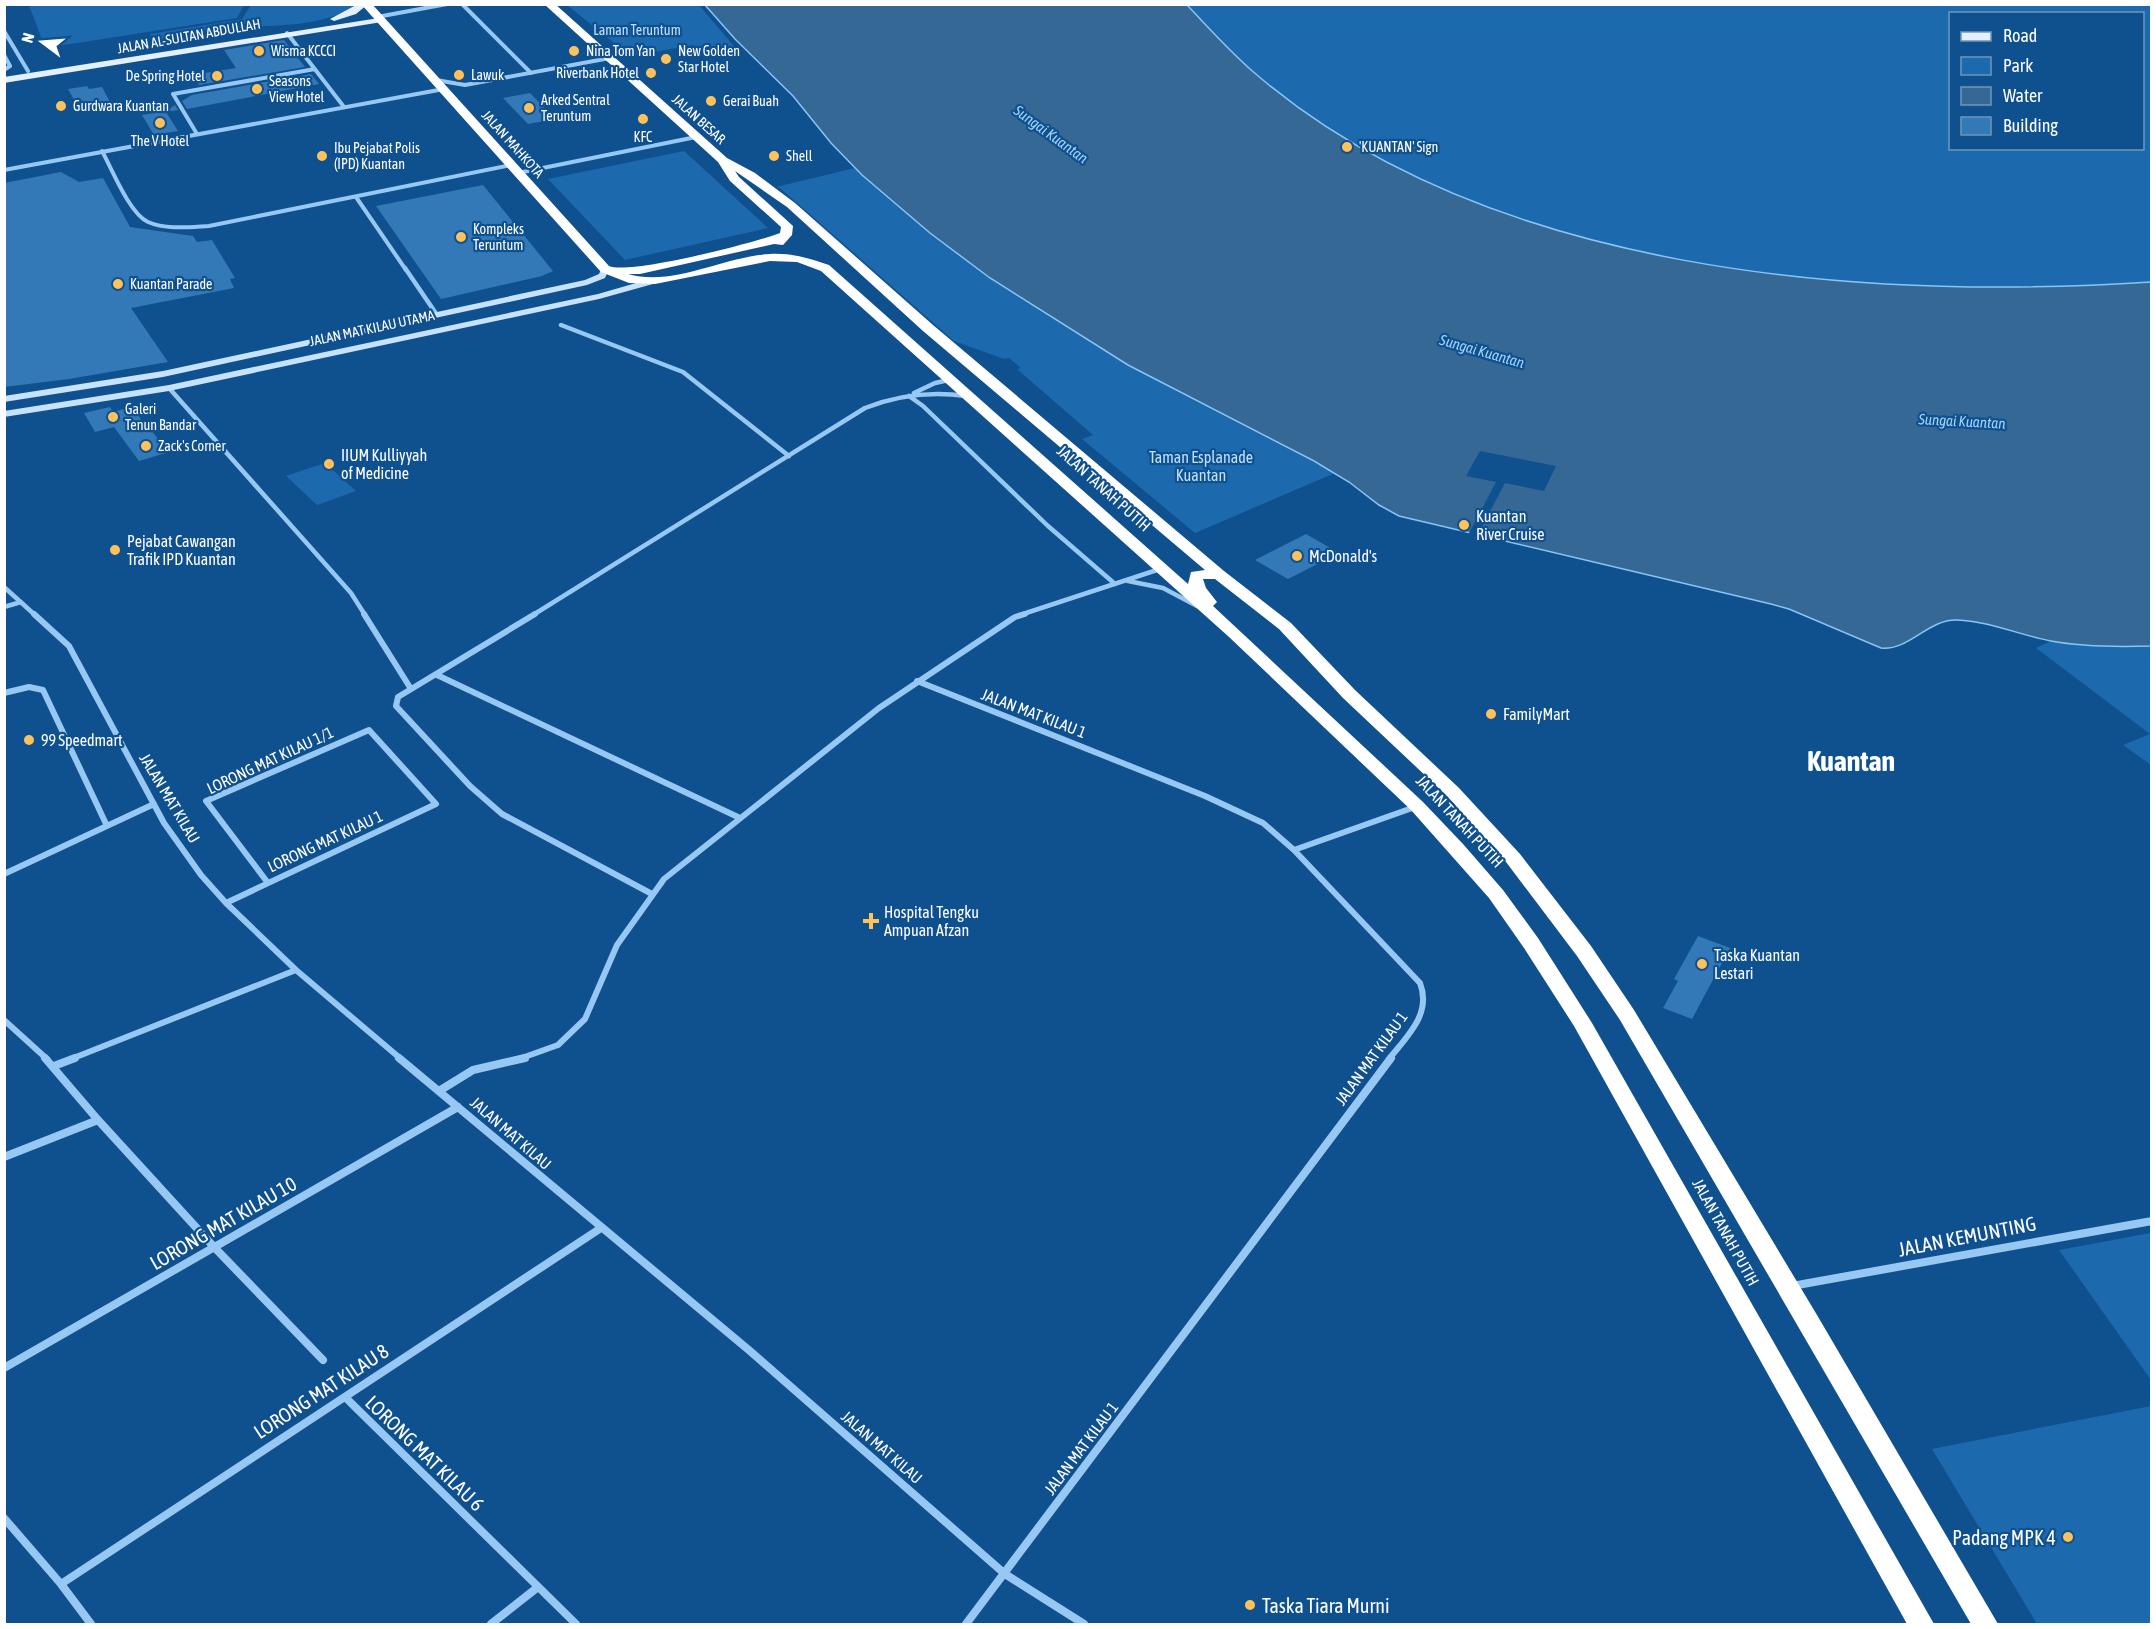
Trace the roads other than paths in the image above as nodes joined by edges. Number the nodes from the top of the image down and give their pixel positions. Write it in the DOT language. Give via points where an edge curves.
graph roads {
  1 [pos="365,4"];
  2 [pos="447,4"];
  3 [pos="462,4"];
  4 [pos="549,4"];
  5 [pos="378,18"];
  6 [pos="4,31"];
  7 [pos="287,33"];
  8 [pos="12,45"];
  9 [pos="4,46"];
  10 [pos="4,54"];
  11 [pos="610,58"];
  12 [pos="315,69"];
  13 [pos="4,70"];
  14 [pos="28,71"];
  15 [pos="531,73"];
  16 [pos="4,75"];
  17 [pos="435,79"];
  18 [pos="4,80"];
  19 [pos="445,89"];
  20 [pos="344,107"];
  21 [pos="197,134"];
  22 [pos="696,137"];
  23 [pos="102,152"];
  24 [pos="723,160"];
  25 [pos="515,169"];
  26 [pos="4,170"];
  27 [pos="356,196"];
  28 [pos="786,235"];
  29 [pos="836,246"];
  30 [pos="744,261"];
  31 [pos="605,269"];
  32 [pos="587,282"];
  33 [pos="650,282"];
  34 [pos="599,296"];
  35 [pos="437,315"];
  36 [pos="402,323"];
  37 [pos="561,325"];
  38 [pos="408,335"];
  39 [pos="964,358"];
  40 [pos="951,380"];
  41 [pos="169,388"];
  42 [pos="1002,390"];
  43 [pos="909,396"];
  44 [pos="968,396"];
  45 [pos="4,399"];
  46 [pos="4,414"];
  47 [pos="789,456"];
  48 [pos="1160,569"];
  49 [pos="1219,574"];
  50 [pos="1125,581"];
  51 [pos="1114,584"];
  52 [pos="4,587"];
  53 [pos="21,602"];
  54 [pos="4,607"];
  55 [pos="1208,612"];
  56 [pos="1235,634"];
  57 [pos="437,675"];
  58 [pos="917,681"];
  59 [pos="411,689"];
  60 [pos="4,693"];
  61 [pos="369,730"];
  62 [pos="154,804"];
  63 [pos="1417,806"];
  64 [pos="740,818"];
  65 [pos="107,826"];
  66 [pos="1294,850"];
  67 [pos="4,874"];
  68 [pos="268,883"];
  69 [pos="652,894"];
  70 [pos="225,903"];
  71 [pos="296,970"];
  72 [pos="4,1020"];
  73 [pos="54,1066"];
  74 [pos="439,1091"];
  75 [pos="458,1107"];
  76 [pos="98,1120"];
  77 [pos="4,1158"];
  78 [pos="2151,1221"];
  79 [pos="601,1228"];
  80 [pos="214,1247"];
  81 [pos="1789,1287"];
  82 [pos="323,1360"];
  83 [pos="4,1368"];
  84 [pos="345,1397"];
  85 [pos="4,1518"];
  86 [pos="1005,1574"];
  87 [pos="61,1584"];
  88 [pos="538,1587"];
  89 [pos="91,1624"];
  90 [pos="491,1624"];
  91 [pos="576,1624"];
  92 [pos="966,1624"];
  93 [pos="1084,1624"];
  94 [pos="1921,1624"];
  95 [pos="1985,1624"];
  1 -- 5 [label="highway, JALAN MAHKOTA"];
  1 -- 14 [label="main road, JALAN AL-SULTAN ABDULLAH" via="335,19"];
  2 -- 5 [label="street"];
  3 -- 15 [label="street"];
  4 -- 11 [label="highway, JALAN BESAR"];
  5 -- 7 [label="main road, JALAN AL-SULTAN ABDULLAH"];
  5 -- 17 [label="highway, JALAN MAHKOTA"];
  6 -- 8 [label="street"];
  7 -- 12 [label="street"];
  7 -- 18 [label="main road, JALAN AL-SULTAN ABDULLAH"];
  8 -- 9 [label="street"];
  8 -- 14 [label="street"];
  10 -- 13 [label="street" via="10,66"];
  11 -- 15 [label="street"];
  11 -- 22 [label="highway, JALAN BESAR"];
  12 -- 20 [label="street"];
  12 -- 21 [label="street" via="173,94"];
  14 -- 16 [label="main road, JALAN AL-SULTAN ABDULLAH"];
  15 -- 17 [label="street" via="465,85"];
  17 -- 19 [label="highway, JALAN MAHKOTA"];
  19 -- 20 [label="street"];
  19 -- 25 [label="highway, JALAN MAHKOTA"];
  20 -- 21 [label="street"];
  21 -- 23 [label="street"];
  22 -- 24 [label="highway, JALAN BESAR"];
  22 -- 25 [label="street"];
  23 -- 26 [label="street"];
  23 -- 27 [label="street" via="141,218 171,226 208,226"];
  24 -- 28 [label="highway" via="734,179 787,226"];
  24 -- 29 [label="highway, JALAN BESAR" via="761,182"];
  25 -- 27 [label="street"];
  25 -- 31 [label="highway, JALAN MAHKOTA"];
  27 -- 35 [label="street"];
  28 -- 30 [label="highway" via="772,248"];
  28 -- 31 [label="highway" via="762,244 640,270"];
  29 -- 39 [label="highway, JALAN TANAH PUTIH"];
  30 -- 33 [label="highway, JALAN MAT KILAU UTAMA"];
  30 -- 40 [label="highway, JALAN TANAH PUTIH" via="793,259 825,268"];
  31 -- 32 [label="street, JALAN MAT KILAU UTAMA" via="600,278"];
  31 -- 33 [label="highway, JALAN MAHKOTA" via="616,277"];
  32 -- 34 [label="street" via="603,286"];
  32 -- 35 [label="street, JALAN MAT KILAU UTAMA"];
  33 -- 34 [label="street, JALAN MAT KILAU UTAMA"];
  34 -- 38 [label="street, JALAN MAT KILAU UTAMA"];
  35 -- 36 [label="street, JALAN MAT KILAU UTAMA"];
  36 -- 38 [label="street" via="415,326"];
  36 -- 45 [label="street, JALAN MAT KILAU UTAMA" via="163,374"];
  37 -- 47 [label="street" via="683,372"];
  38 -- 41 [label="street, JALAN MAT KILAU UTAMA"];
  39 -- 40 [label="highway"];
  39 -- 42 [label="highway, JALAN TANAH PUTIH"];
  40 -- 42 [label="highway"];
  40 -- 43 [label="street"];
  40 -- 44 [label="highway, JALAN TANAH PUTIH"];
  41 -- 46 [label="street, JALAN MAT KILAU UTAMA"];
  41 -- 59 [label="street" via="351,593"];
  42 -- 49 [label="highway, JALAN TANAH PUTIH"];
  43 -- 44 [label="street" via="945,392"];
  43 -- 47 [label="street" via="865,408"];
  43 -- 51 [label="street"];
  44 -- 48 [label="highway, JALAN TANAH PUTIH"];
  47 -- 57 [label="street"];
  48 -- 50 [label="street"];
  48 -- 55 [label="highway, JALAN TANAH PUTIH"];
  49 -- 56 [label="highway" via="1196,575 1195,585"];
  49 -- 81 [label="highway, JALAN TANAH PUTIH" via="1285,626 1513,858 1627,1015"];
  50 -- 51 [label="street"];
  50 -- 55 [label="street" via="1162,588"];
  51 -- 58 [label="street" via="1014,617"];
  52 -- 53 [label="street, JALAN MAT KILAU"];
  53 -- 54 [label="street"];
  53 -- 62 [label="street, JALAN MAT KILAU" via="69,646"];
  55 -- 56 [label="highway, JALAN TANAH PUTIH"];
  56 -- 63 [label="highway, JALAN TANAH PUTIH"];
  57 -- 59 [label="street"];
  57 -- 64 [label="street"];
  58 -- 64 [label="street"];
  58 -- 66 [label="street, JALAN MAT KILAU 1" via="1231,807 1263,823"];
  59 -- 69 [label="street" via="398,697 396,706 470,786 502,814"];
  60 -- 65 [label="street" via="34,685 43,690"];
  61 -- 68 [label="street, LORONG MAT KILAU 1/1" via="206,801"];
  61 -- 68 [label="street, LORONG MAT KILAU 1" via="436,804"];
  62 -- 65 [label="street"];
  62 -- 70 [label="street, JALAN MAT KILAU" via="201,875"];
  63 -- 66 [label="street"];
  63 -- 94 [label="highway, JALAN TANAH PUTIH" via="1496,894 1582,1023"];
  64 -- 69 [label="street" via="676,868"];
  65 -- 67 [label="street"];
  66 -- 86 [label="street, JALAN MAT KILAU 1" via="1420,983 1426,997 1423,1011"];
  68 -- 70 [label="street, LORONG MAT KILAU 1"];
  69 -- 74 [label="street" via="617,945 585,1019 558,1045 533,1056 473,1070"];
  70 -- 71 [label="street, JALAN MAT KILAU"];
  71 -- 73 [label="street"];
  71 -- 74 [label="street, JALAN MAT KILAU"];
  72 -- 73 [label="street"];
  73 -- 76 [label="street"];
  74 -- 75 [label="street, JALAN MAT KILAU"];
  75 -- 79 [label="street, JALAN MAT KILAU"];
  75 -- 80 [label="street, LORONG MAT KILAU 10"];
  76 -- 77 [label="street"];
  76 -- 80 [label="street"];
  78 -- 81 [label="street, JALAN KEMUNTING"];
  79 -- 84 [label="street, LORONG MAT KILAU 8"];
  79 -- 86 [label="street, JALAN MAT KILAU"];
  80 -- 82 [label="street"];
  80 -- 83 [label="street, LORONG MAT KILAU 10"];
  81 -- 95 [label="highway, JALAN TANAH PUTIH"];
  84 -- 87 [label="street, LORONG MAT KILAU 8"];
  84 -- 88 [label="street, LORONG MAT KILAU 6"];
  85 -- 87 [label="street"];
  86 -- 92 [label="street, JALAN MAT KILAU 1"];
  86 -- 93 [label="street, JALAN MAT KILAU"];
  87 -- 89 [label="street"];
  88 -- 90 [label="street"];
  88 -- 91 [label="street, LORONG MAT KILAU 6"];
}
